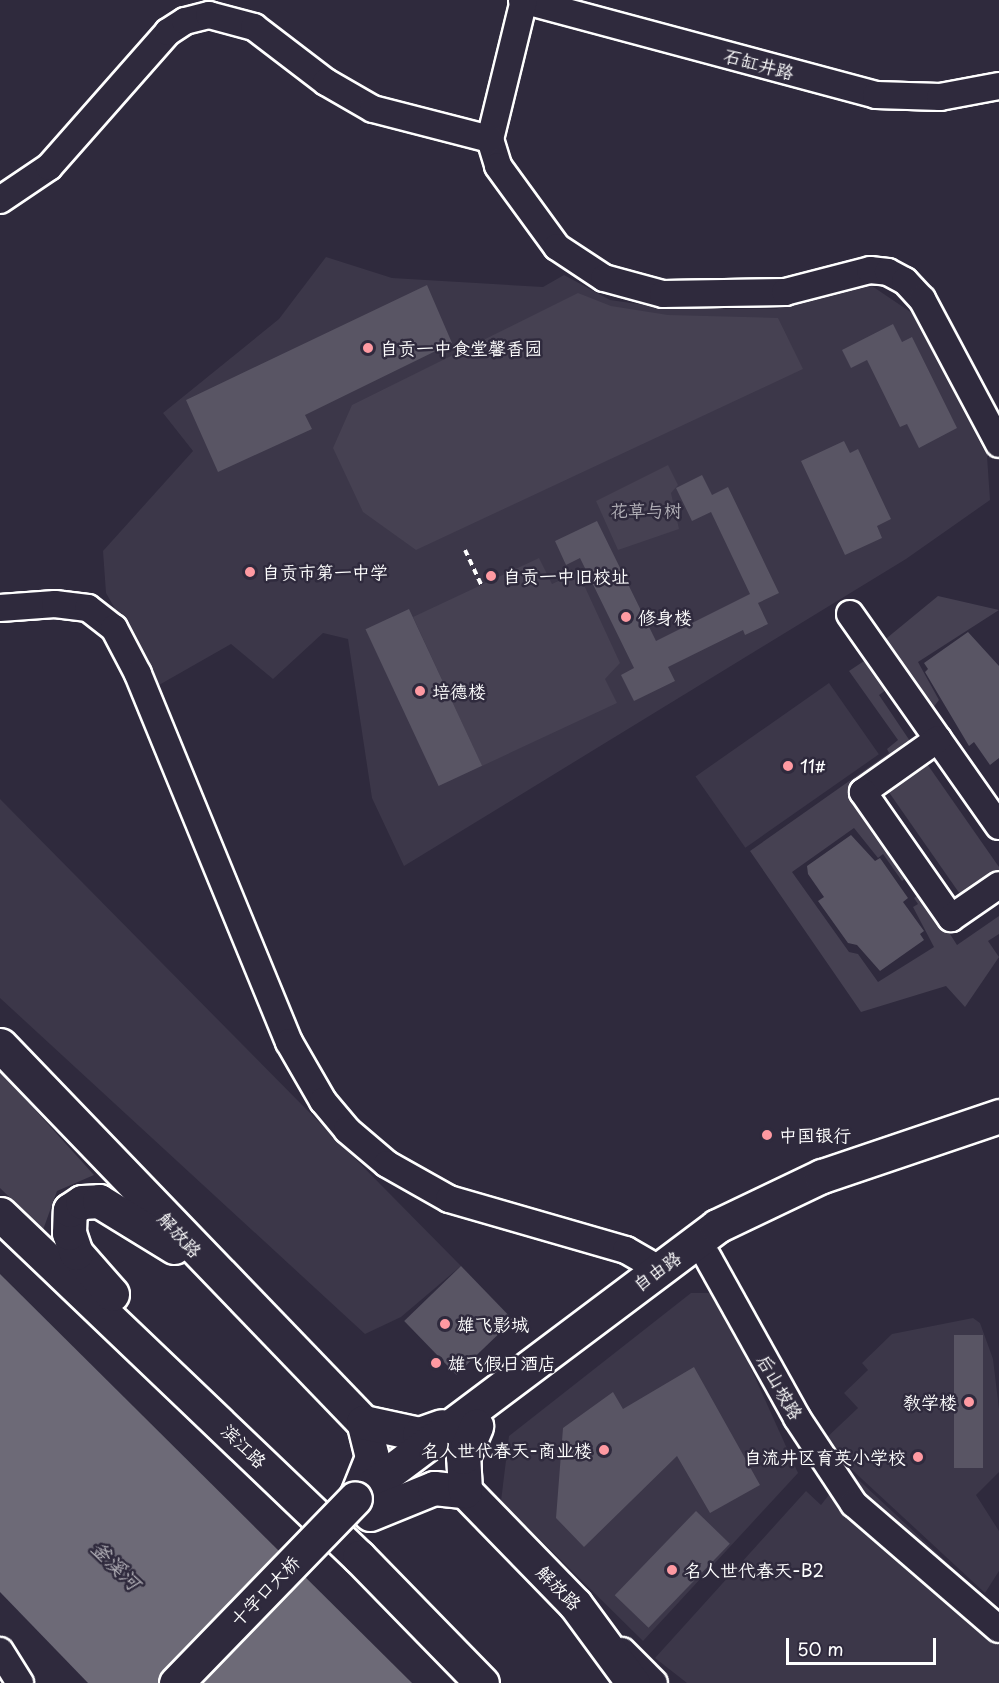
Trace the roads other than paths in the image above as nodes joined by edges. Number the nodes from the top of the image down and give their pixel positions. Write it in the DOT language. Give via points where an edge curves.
graph roads {
  1 [pos="523,0"];
  2 [pos="999,86"];
  3 [pos="490,139"];
  4 [pos="0,200"];
  5 [pos="999,444"];
  6 [pos="0,608"];
  7 [pos="850,614"];
  8 [pos="938,739"];
  9 [pos="999,826"];
  10 [pos="999,885"];
  11 [pos="0,1045"];
  12 [pos="999,1116"];
  13 [pos="999,1134"];
  14 [pos="0,1214"];
  15 [pos="707,1256"];
  16 [pos="659,1269"];
  17 [pos="218,1275"];
  18 [pos="165,1369"];
  19 [pos="363,1422"];
  20 [pos="463,1425"];
  21 [pos="465,1491"];
  22 [pos="362,1506"];
  23 [pos="575,1604"];
  24 [pos="999,1629"];
  25 [pos="0,1651"];
  26 [pos="20,1683"];
  27 [pos="176,1683"];
  28 [pos="206,1683"];
  29 [pos="482,1683"];
  30 [pos="633,1683"];
  31 [pos="654,1683"];
  1 -- 2 [label="street, 石缸井路" via="876,95 940,97"];
  1 -- 3 [label="street"];
  3 -- 4 [label="street" via="373,109 326,82 254,27 209,15 185,21 168,32 57,160"];
  3 -- 5 [label="street" via="498,166 537,224 556,247 604,278 663,294 785,292 870,270 888,272 906,281 934,319"];
  6 -- 16 [label="street" via="55,603 88,608 114,628 138,674 289,1042 323,1101 347,1130 387,1164 449,1199 626,1250"];
  7 -- 8 [label="street"];
  8 -- 9 [label="street"];
  8 -- 10 [label="street" via="862,792 951,918"];
  11 -- 17 [label="main road, 解放路"];
  12 -- 16 [label="main road, 自由路" via="773,1197 717,1226"];
  13 -- 15 [label="main road, 自由路" via="778,1213"];
  14 -- 18 [label="main road, 滨江路"];
  15 -- 20 [label="main road, 自由路"];
  15 -- 24 [label="street, 后山坡路" via="797,1418 854,1504"];
  16 -- 20 [label="main road, 自由路"];
  17 -- 18 [label="main road" via="99,1201 82,1202 70,1210 69,1233 76,1253 135,1321"];
  17 -- 19 [label="main road, 解放路"];
  18 -- 29 [label="main road, 滨江路"];
  19 -- 20 [label="main road" via="419,1434"];
  19 -- 22 [label="main road" via="372,1457"];
  20 -- 21 [label="main road"];
  20 -- 22 [label="main road, 自由路"];
  21 -- 22 [label="main road" via="434,1488"];
  21 -- 23 [label="main road, 解放路"];
  22 -- 27 [label="main road, 十字口大桥, bridge"];
  22 -- 28 [label="main road, 十字口大桥"];
  23 -- 30 [label="main road"];
  23 -- 31 [label="street, 解放路"];
  25 -- 26 [label="street"];
}
